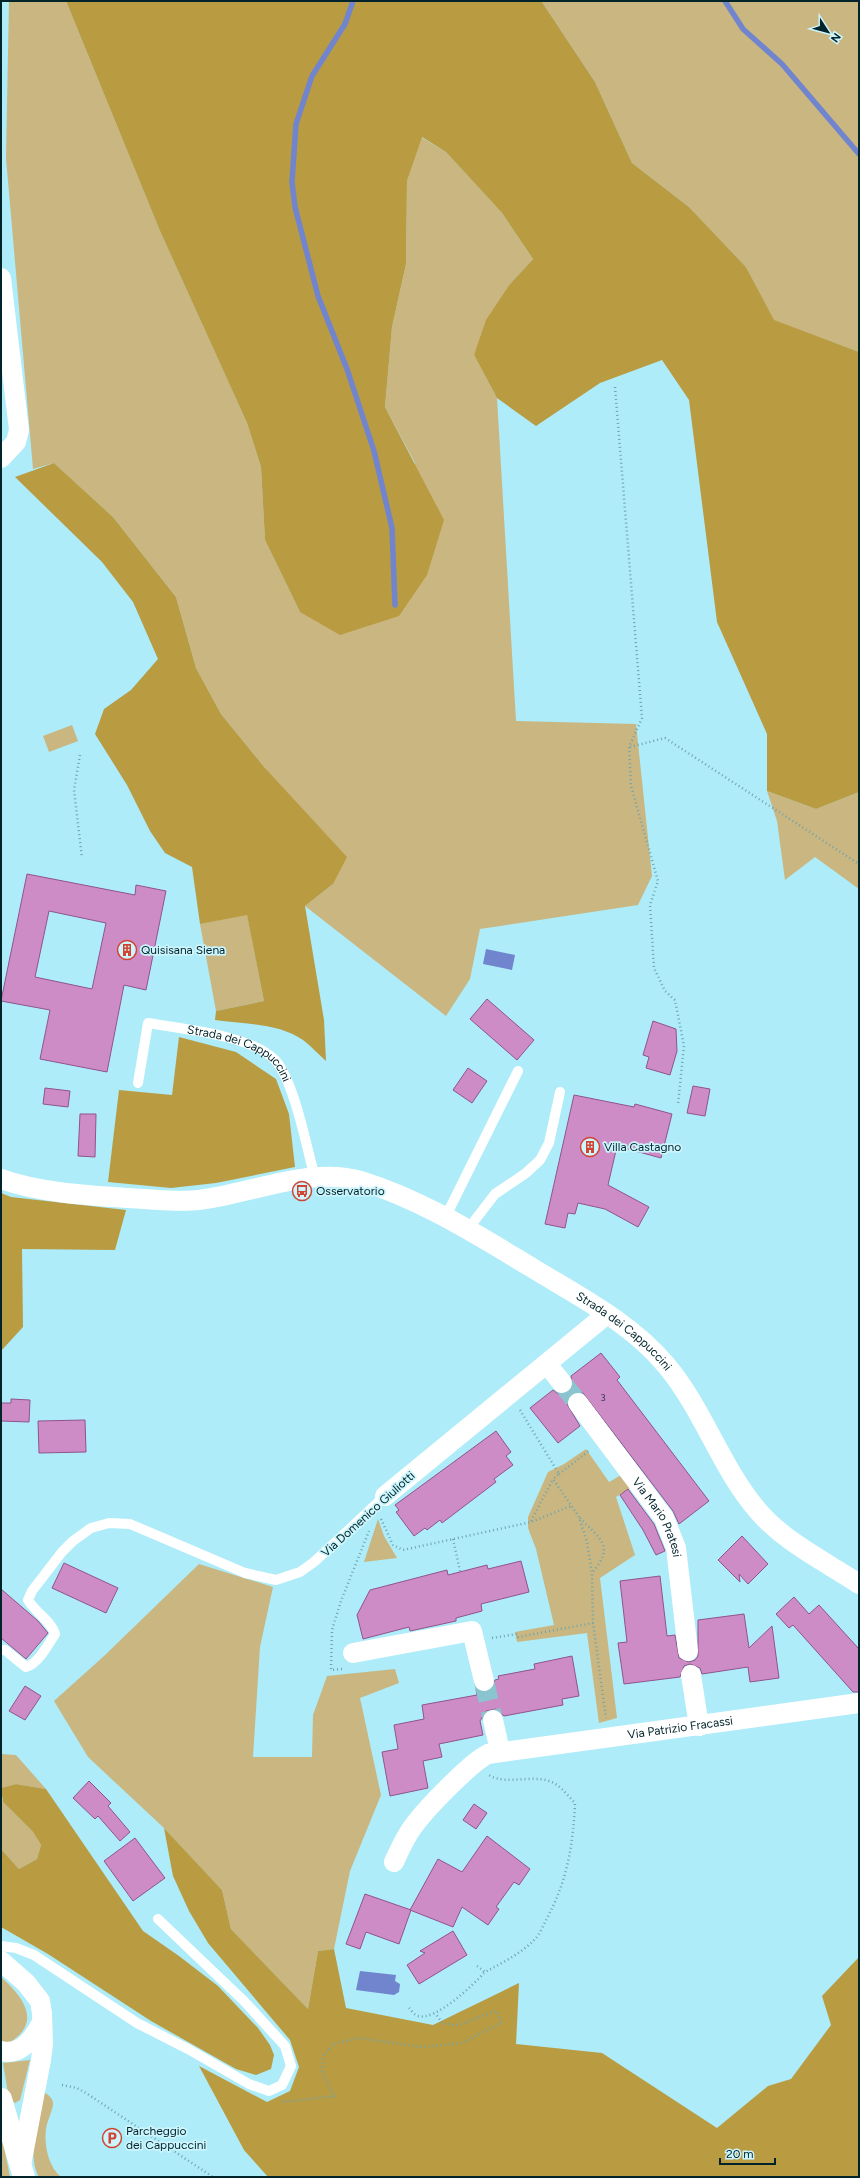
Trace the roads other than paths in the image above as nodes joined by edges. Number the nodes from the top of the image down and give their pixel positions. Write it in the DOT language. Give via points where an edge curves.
graph roads {
  1 [pos="1,278"];
  2 [pos="1,458"];
  3 [pos="518,1070"];
  4 [pos="138,1083"];
  5 [pos="560,1092"];
  6 [pos="315,1178"];
  7 [pos="1,1179"];
  8 [pos="446,1216"];
  9 [pos="468,1228"];
  10 [pos="607,1314"];
  11 [pos="547,1364"];
  12 [pos="562,1383"];
  13 [pos="578,1403"];
  14 [pos="385,1496"];
  15 [pos="859,1584"];
  16 [pos="1,1650"];
  17 [pos="688,1651"];
  18 [pos="350,1661"];
  19 [pos="691,1675"];
  20 [pos="484,1681"];
  21 [pos="859,1703"];
  22 [pos="493,1720"];
  23 [pos="699,1726"];
  24 [pos="500,1752"];
  25 [pos="394,1862"];
  26 [pos="158,1919"];
  27 [pos="1,1946"];
  28 [pos="1,1961"];
  29 [pos="41,2024"];
  30 [pos="1,2051"];
  31 [pos="35,2089"];
  32 [pos="1,2099"];
  33 [pos="5,2126"];
  34 [pos="22,2171"];
  1 -- 2 [label="street" via="19,430 16,442"];
  3 -- 8 [label="lane"];
  4 -- 6 [label="lane, Strada dei Cappuccini" via="148,1023 222,1036 260,1050 274,1059 284,1075 294,1100"];
  5 -- 9 [label="lane" via="549,1143 540,1160 495,1194"];
  6 -- 7 [label="street, Strada dei Cappuccini" via="199,1200 178,1201 36,1188"];
  6 -- 8 [label="street, Strada dei Cappuccini" via="334,1176 363,1181"];
  8 -- 9 [label="street, Strada dei Cappuccini"];
  9 -- 10 [label="street, Strada dei Cappuccini"];
  10 -- 11 [label="street, Via Domenico Giuliotti"];
  10 -- 15 [label="street, Strada dei Cappuccini" via="645,1343 676,1377 726,1462 760,1513 788,1538"];
  11 -- 12 [label="street"];
  11 -- 14 [label="street, Via Domenico Giuliotti"];
  13 -- 17 [label="street, Via Mario Pratesi" via="657,1508 672,1534"];
  14 -- 16 [label="lane, Via Domenico Giuliotti" via="314,1562 300,1572 276,1580 245,1573 130,1524 109,1523 91,1528 62,1552 28,1600 34,1610 54,1629 52,1639 34,1663 26,1667 5,1650"];
  18 -- 20 [label="street" via="472,1631"];
  19 -- 23 [label="street"];
  21 -- 23 [label="street, Via Patrizio Fracassi"];
  22 -- 24 [label="street"];
  23 -- 24 [label="street, Via Patrizio Fracassi"];
  24 -- 25 [label="street, Via Patrizio Fracassi" via="488,1754 476,1762 421,1816 408,1834"];
  26 -- 27 [label="lane" via="244,2001 285,2046 292,2066 282,2085 269,2091 249,2084 188,2048 137,2023 34,1955 16,1948"];
  28 -- 29 [label="street" via="36,1993 42,2006"];
  29 -- 30 [label="street" via="23,2047 11,2052"];
  29 -- 31 [label="street" via="43,2044"];
  31 -- 33 [label="street"];
  31 -- 34 [label="street"];
  32 -- 33 [label="main road"];
  33 -- 34 [label="main road"];
}
